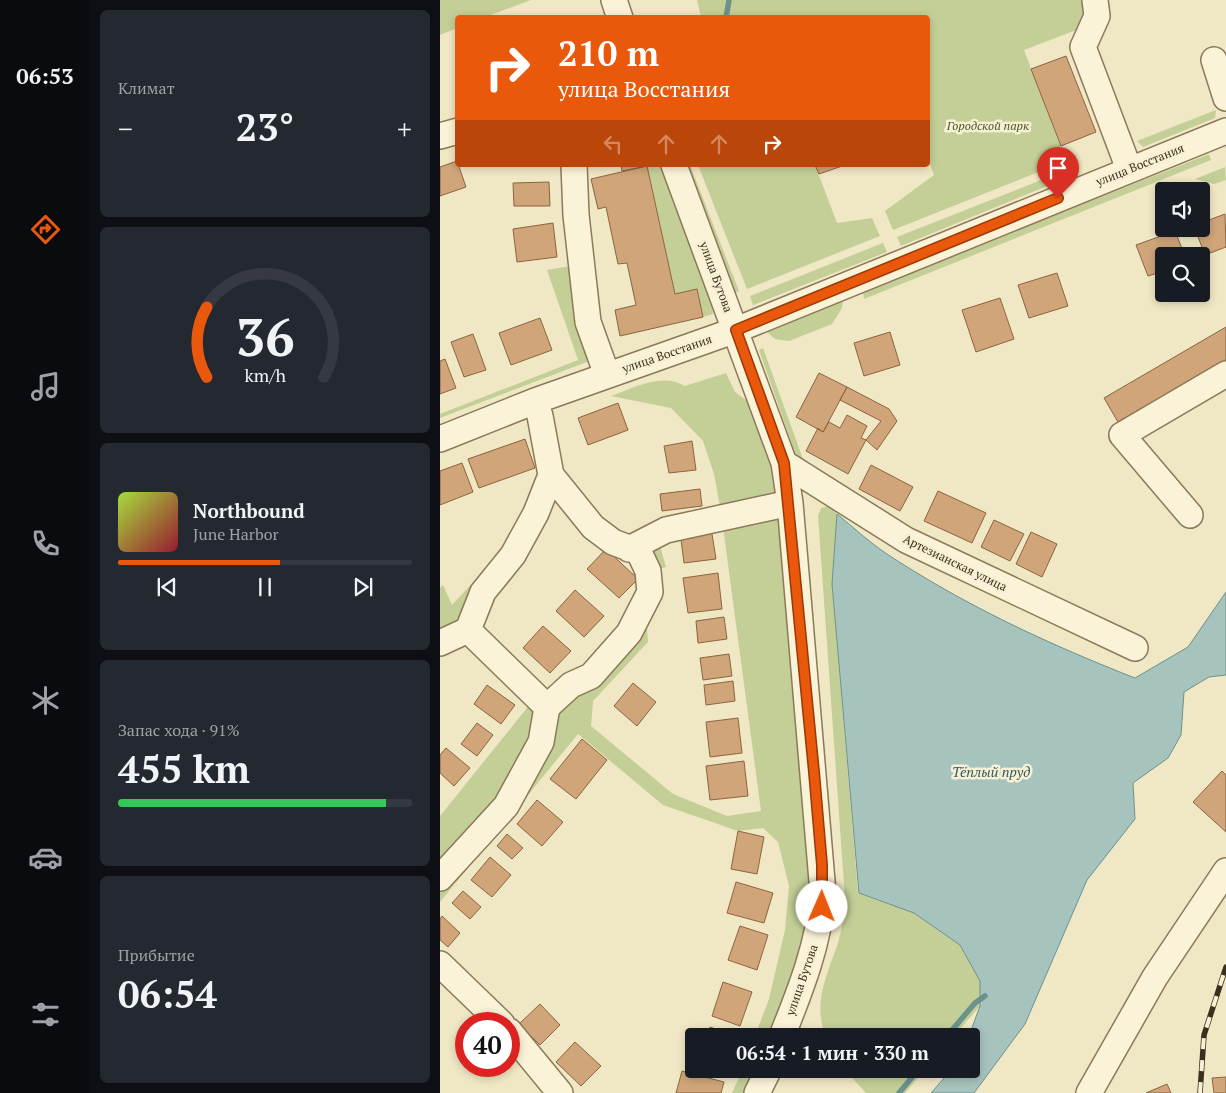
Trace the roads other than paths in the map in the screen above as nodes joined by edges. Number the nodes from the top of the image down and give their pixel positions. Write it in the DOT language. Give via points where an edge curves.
graph roads {
  1 [pos="614,0"];
  2 [pos="1095,0"];
  3 [pos="619,15"];
  4 [pos="1214,60"];
  5 [pos="1226,98"];
  6 [pos="455,132"];
  7 [pos="440,136"];
  8 [pos="1224,136"];
  9 [pos="574,167"];
  10 [pos="675,167"];
  11 [pos="1129,169"];
  12 [pos="736,330"];
  13 [pos="1226,374"];
  14 [pos="607,375"];
  15 [pos="535,401"];
  16 [pos="440,438"];
  17 [pos="784,463"];
  18 [pos="551,475"];
  19 [pos="790,503"];
  20 [pos="1190,515"];
  21 [pos="629,548"];
  22 [pos="468,630"];
  23 [pos="440,643"];
  24 [pos="1134,648"];
  25 [pos="547,707"];
  26 [pos="1226,871"];
  27 [pos="440,878"];
  28 [pos="440,964"];
  29 [pos="490,1012"];
  30 [pos="785,1028"];
  31 [pos="520,1044"];
  32 [pos="765,1078"];
  33 [pos="560,1093"];
  34 [pos="758,1093"];
  35 [pos="1088,1093"];
  1 -- 3 [label="street"];
  2 -- 11 [label="street" via="1097,16 1083,47"];
  4 -- 5 [label="street"];
  6 -- 7 [label="street"];
  8 -- 11 [label="street, улица Восстания"];
  9 -- 14 [label="street" via="588,322"];
  10 -- 12 [label="street, улица Бутова"];
  11 -- 12 [label="street, улица Восстания"];
  12 -- 14 [label="street, улица Восстания"];
  12 -- 17 [label="street, улица Бутова"];
  13 -- 20 [label="street" via="1122,435"];
  14 -- 15 [label="street, улица Восстания"];
  15 -- 16 [label="street, улица Восстания"];
  15 -- 18 [label="street"];
  17 -- 19 [label="street, улица Бутова"];
  17 -- 24 [label="street, Артезианская улица" via="906,540"];
  18 -- 21 [label="street" via="593,527"];
  18 -- 22 [label="street" via="536,513 513,555 483,592"];
  19 -- 21 [label="street" via="666,530"];
  19 -- 30 [label="street, улица Бутова" via="823,893 821,922 810,962"];
  21 -- 25 [label="street" via="639,552 648,572 650,592 629,633 591,676 571,685"];
  22 -- 23 [label="street"];
  22 -- 25 [label="street"];
  25 -- 27 [label="street" via="541,742 506,806"];
  26 -- 35 [label="street" via="1155,977"];
  28 -- 29 [label="street"];
  31 -- 33 [label="street"];
  32 -- 34 [label="street"];
}
